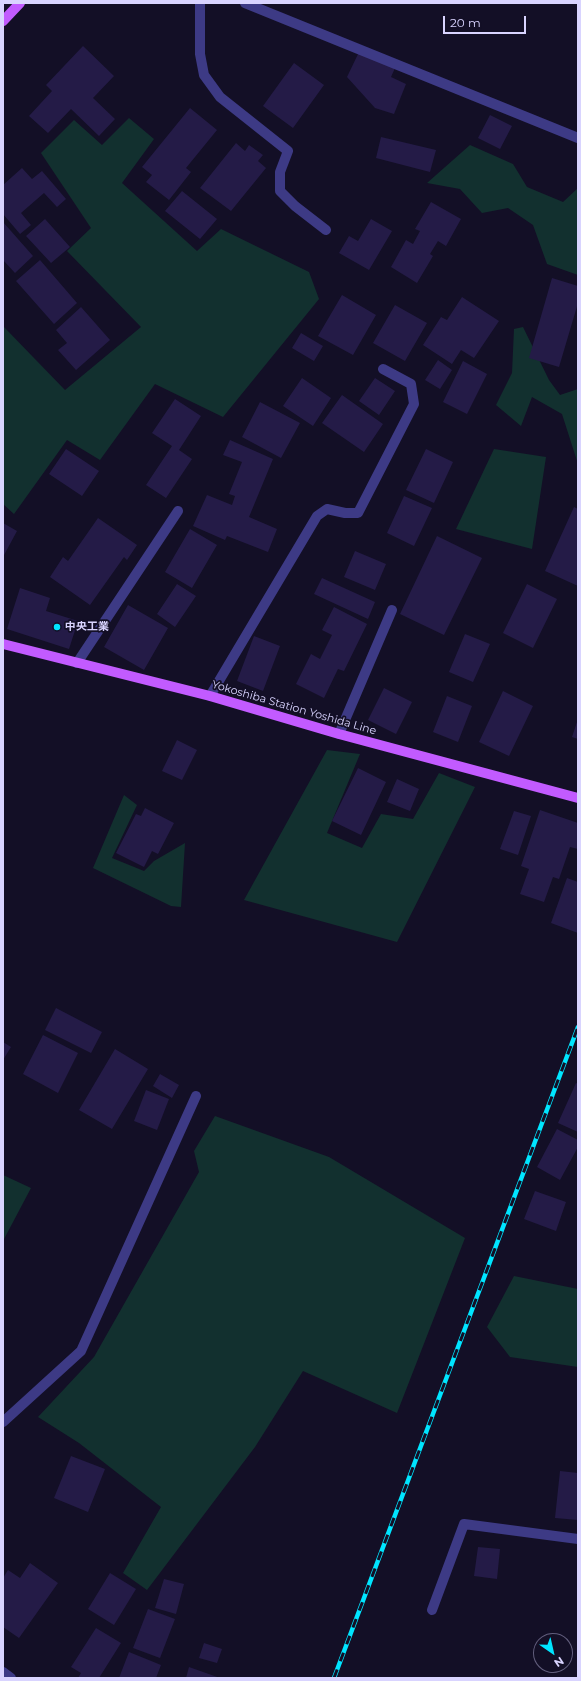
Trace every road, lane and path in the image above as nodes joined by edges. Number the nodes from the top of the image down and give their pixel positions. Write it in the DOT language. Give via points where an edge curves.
graph roads {
  1 [pos="20,3"];
  2 [pos="200,3"];
  3 [pos="245,3"];
  4 [pos="3,21"];
  5 [pos="578,138"];
  6 [pos="326,230"];
  7 [pos="383,369"];
  8 [pos="178,511"];
  9 [pos="392,610"];
  10 [pos="3,644"];
  11 [pos="77,663"];
  12 [pos="210,696"];
  13 [pos="339,734"];
  14 [pos="578,798"];
  15 [pos="196,1096"];
  16 [pos="3,1422"];
  17 [pos="578,1539"];
  18 [pos="432,1610"];
  19 [pos="3,1672"];
  20 [pos="11,1678"];
  1 -- 4 [label="main road"];
  2 -- 6 [label="street" via="200,54 204,75 220,97 288,151 280,172 280,191"];
  3 -- 5 [label="street"];
  7 -- 12 [label="street" via="411,384 414,404 358,513 327,509 317,516"];
  8 -- 11 [label="street"];
  9 -- 13 [label="street"];
  10 -- 11 [label="main road, Yokoshiba Station Yoshida Line"];
  11 -- 12 [label="main road, Yokoshiba Station Yoshida Line"];
  12 -- 13 [label="main road, Yokoshiba Station Yoshida Line"];
  13 -- 14 [label="main road, Yokoshiba Station Yoshida Line"];
  15 -- 16 [label="street" via="81,1351"];
  17 -- 18 [label="street" via="464,1524"];
  19 -- 20 [label="street"];
}
